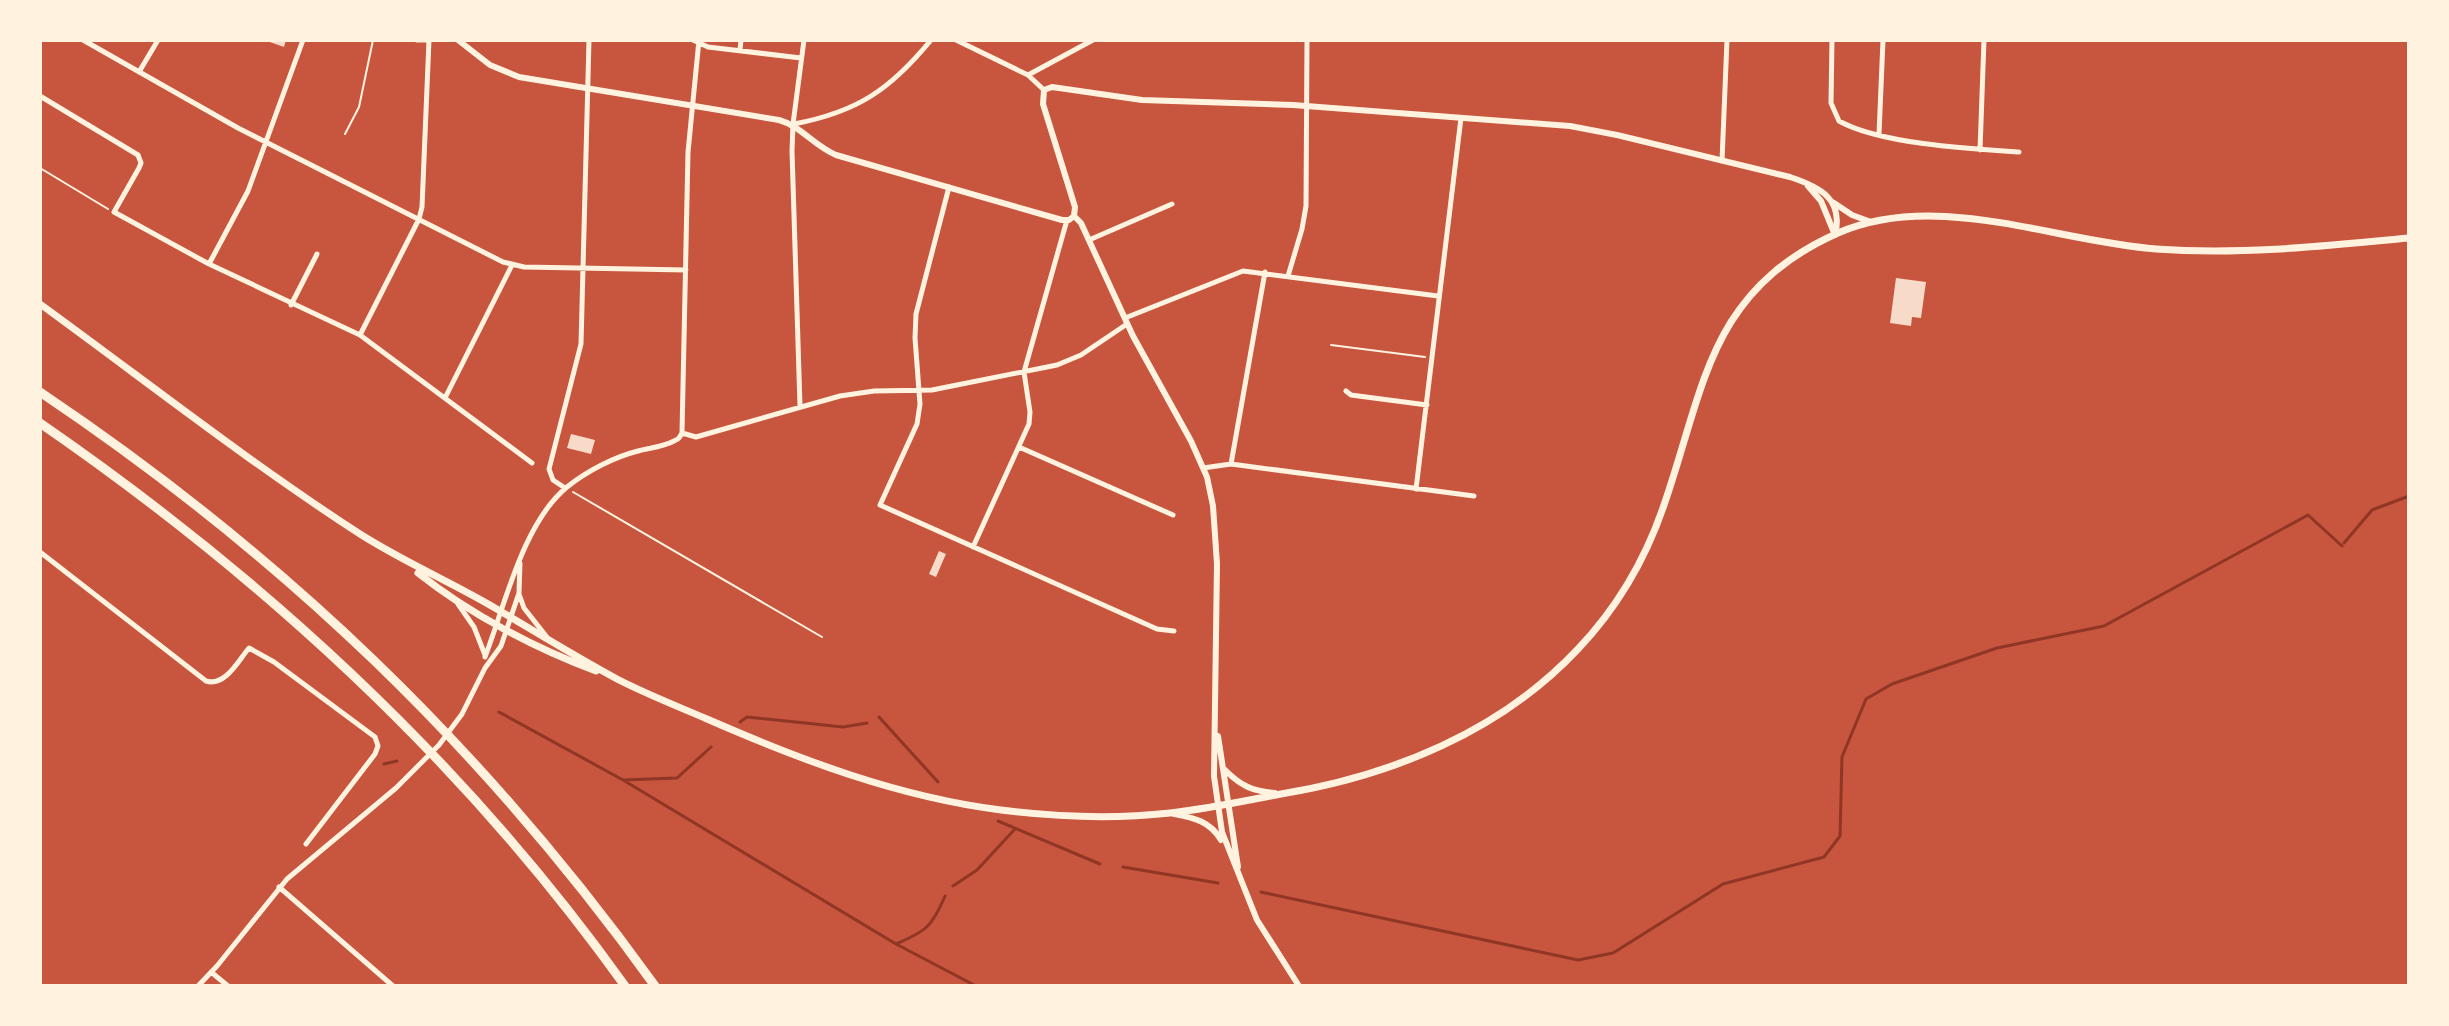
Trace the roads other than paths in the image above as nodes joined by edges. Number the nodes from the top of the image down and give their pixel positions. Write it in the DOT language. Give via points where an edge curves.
graph roads {
  1 [pos="83,40"];
  2 [pos="158,40"];
  3 [pos="303,40"];
  4 [pos="417,40"];
  5 [pos="429,40"];
  6 [pos="458,40"];
  7 [pos="589,40"];
  8 [pos="741,40"];
  9 [pos="804,40"];
  10 [pos="931,40"];
  11 [pos="956,40"];
  12 [pos="1093,40"];
  13 [pos="1307,40"];
  14 [pos="1727,40"];
  15 [pos="1832,40"];
  16 [pos="1883,40"];
  17 [pos="1984,40"];
  18 [pos="697,41"];
  19 [pos="740,50"];
  20 [pos="801,58"];
  21 [pos="139,72"];
  22 [pos="1028,75"];
  23 [pos="587,89"];
  24 [pos="1044,90"];
  25 [pos="40,96"];
  26 [pos="692,106"];
  27 [pos="1306,106"];
  28 [pos="1461,118"];
  29 [pos="793,124"];
  30 [pos="1879,134"];
  31 [pos="267,142"];
  32 [pos="1980,150"];
  33 [pos="2019,152"];
  34 [pos="1722,161"];
  35 [pos="1802,181"];
  36 [pos="949,187"];
  37 [pos="1831,201"];
  38 [pos="1172,204"];
  39 [pos="1074,216"];
  40 [pos="419,219"];
  41 [pos="1067,220"];
  42 [pos="1871,222"];
  43 [pos="1835,235"];
  44 [pos="2409,238"];
  45 [pos="1089,240"];
  46 [pos="317,254"];
  47 [pos="209,264"];
  48 [pos="512,265"];
  49 [pos="583,268"];
  50 [pos="686,270"];
  51 [pos="1265,272"];
  52 [pos="1288,276"];
  53 [pos="1438,296"];
  54 [pos="40,304"];
  55 [pos="291,305"];
  56 [pos="1126,321"];
  57 [pos="360,335"];
  58 [pos="1024,372"];
  59 [pos="919,390"];
  60 [pos="1346,391"];
  61 [pos="40,392"];
  62 [pos="445,398"];
  63 [pos="1427,405"];
  64 [pos="800,406"];
  65 [pos="40,423"];
  66 [pos="682,433"];
  67 [pos="1019,447"];
  68 [pos="532,463"];
  69 [pos="1231,464"];
  70 [pos="1203,468"];
  71 [pos="565,488"];
  72 [pos="1416,489"];
  73 [pos="1474,496"];
  74 [pos="1173,515"];
  75 [pos="973,547"];
  76 [pos="40,552"];
  77 [pos="406,563"];
  78 [pos="520,563"];
  79 [pos="519,593"];
  80 [pos="455,599"];
  81 [pos="501,612"];
  82 [pos="511,618"];
  83 [pos="498,624"];
  84 [pos="508,630"];
  85 [pos="1174,631"];
  86 [pos="550,641"];
  87 [pos="485,657"];
  88 [pos="485,668"];
  89 [pos="617,679"];
  90 [pos="1216,725"];
  91 [pos="1225,770"];
  92 [pos="1282,794"];
  93 [pos="1229,805"];
  94 [pos="1218,806"];
  95 [pos="1170,813"];
  96 [pos="306,844"];
  97 [pos="1227,849"];
  98 [pos="1239,873"];
  99 [pos="279,887"];
  100 [pos="211,972"];
  101 [pos="198,986"];
  102 [pos="228,986"];
  103 [pos="393,986"];
  104 [pos="625,986"];
  105 [pos="655,986"];
  106 [pos="1299,986"];
  1 -- 21 [label="street"];
  2 -- 21 [label="street"];
  3 -- 31 [label="street"];
  4 -- 5 [label="street"];
  5 -- 40 [label="street"];
  6 -- 23 [label="street" via="502,71"];
  7 -- 23 [label="street"];
  8 -- 19 [label="street"];
  9 -- 20 [label="street"];
  10 -- 29 [label="street" via="871,97 835,115"];
  11 -- 22 [label="street"];
  12 -- 22 [label="street"];
  13 -- 27 [label="street"];
  14 -- 34 [label="street"];
  15 -- 30 [label="street" via="1830,92 1835,116"];
  16 -- 30 [label="street"];
  17 -- 32 [label="street"];
  18 -- 19 [label="street"];
  18 -- 26 [label="street"];
  19 -- 20 [label="street"];
  20 -- 29 [label="street"];
  21 -- 31 [label="street"];
  22 -- 24 [label="street"];
  23 -- 26 [label="street"];
  23 -- 49 [label="street"];
  24 -- 27 [label="street" via="1142,100"];
  24 -- 39 [label="street" via="1043,104"];
  25 -- 47 [label="street" via="138,155 139,168 114,212"];
  26 -- 29 [label="street"];
  26 -- 50 [label="street"];
  27 -- 28 [label="street"];
  27 -- 52 [label="street" via="1306,206"];
  28 -- 34 [label="street" via="1591,130"];
  28 -- 53 [label="street"];
  29 -- 36 [label="street" via="829,152"];
  29 -- 64 [label="street"];
  30 -- 32 [label="street"];
  31 -- 40 [label="street"];
  31 -- 47 [label="street"];
  32 -- 33 [label="street"];
  34 -- 35 [label="street"];
  35 -- 37 [label="street"];
  35 -- 43 [label="street" via="1821,201"];
  36 -- 41 [label="street"];
  36 -- 59 [label="street" via="918,304"];
  37 -- 42 [label="street"];
  37 -- 43 [label="street" via="1838,218"];
  38 -- 45 [label="street"];
  39 -- 41 [label="street"];
  39 -- 45 [label="street"];
  40 -- 48 [label="street"];
  40 -- 57 [label="street"];
  41 -- 58 [label="street"];
  42 -- 43 [label="main road"];
  42 -- 44 [label="main road" via="1910,215 1957,218 2099,243 2198,251"];
  43 -- 92 [label="main road" via="1767,278 1727,326 1703,376 1645,551 1611,610 1568,660 1500,714 1427,753 1352,780"];
  45 -- 56 [label="street"];
  46 -- 55 [label="street"];
  47 -- 55 [label="street"];
  48 -- 49 [label="street"];
  48 -- 62 [label="street"];
  49 -- 50 [label="street"];
  49 -- 71 [label="street" via="580,350 549,469 553,480"];
  50 -- 66 [label="street"];
  51 -- 52 [label="street"];
  51 -- 56 [label="street" via="1236,272"];
  51 -- 69 [label="street"];
  52 -- 53 [label="street"];
  53 -- 63 [label="street"];
  54 -- 77 [label="main road" via="314,504"];
  55 -- 57 [label="street"];
  56 -- 58 [label="street" via="1073,360"];
  56 -- 70 [label="street"];
  57 -- 62 [label="street"];
  58 -- 59 [label="street"];
  58 -- 67 [label="street" via="1030,416"];
  59 -- 64 [label="street" via="851,394"];
  59 -- 75 [label="street" via="915,428 880,505"];
  60 -- 63 [label="street"];
  61 -- 105 [label="highway" via="255,552 374,659 517,810"];
  62 -- 68 [label="street"];
  63 -- 72 [label="street"];
  64 -- 66 [label="street" via="696,437"];
  65 -- 104 [label="highway" via="242,574 357,677 473,797"];
  66 -- 71 [label="street" via="671,443 610,462"];
  67 -- 74 [label="street"];
  67 -- 75 [label="street"];
  69 -- 70 [label="street"];
  69 -- 72 [label="street"];
  70 -- 90 [label="street" via="1213,506 1217,564"];
  71 -- 78 [label="street" via="537,525"];
  72 -- 73 [label="street"];
  75 -- 85 [label="street" via="1157,629"];
  76 -- 96 [label="street" via="206,681 223,679 249,648 370,733 378,746 375,754"];
  77 -- 80 [label="main road"];
  77 -- 81 [label="main road"];
  78 -- 79 [label="street"];
  78 -- 81 [label="street"];
  79 -- 82 [label="street"];
  79 -- 86 [label="street"];
  80 -- 83 [label="main road"];
  80 -- 87 [label="street" via="474,627"];
  81 -- 82 [label="main road"];
  81 -- 83 [label="street"];
  82 -- 84 [label="street"];
  82 -- 86 [label="main road"];
  83 -- 84 [label="main road"];
  83 -- 87 [label="street"];
  84 -- 88 [label="street"];
  84 -- 89 [label="main road"];
  86 -- 89 [label="main road"];
  87 -- 88 [label="street"];
  88 -- 99 [label="street" via="462,714 417,768"];
  89 -- 95 [label="main road" via="782,751 929,797 1020,812"];
  90 -- 91 [label="street"];
  90 -- 94 [label="street"];
  91 -- 92 [label="street" via="1251,791"];
  91 -- 93 [label="street"];
  92 -- 93 [label="main road"];
  93 -- 94 [label="main road"];
  93 -- 98 [label="street"];
  94 -- 95 [label="main road"];
  94 -- 97 [label="street"];
  95 -- 97 [label="street" via="1210,825"];
  97 -- 98 [label="street"];
  98 -- 106 [label="street" via="1257,920"];
  99 -- 100 [label="street"];
  99 -- 103 [label="street"];
  100 -- 101 [label="street"];
  100 -- 102 [label="street"];
}
